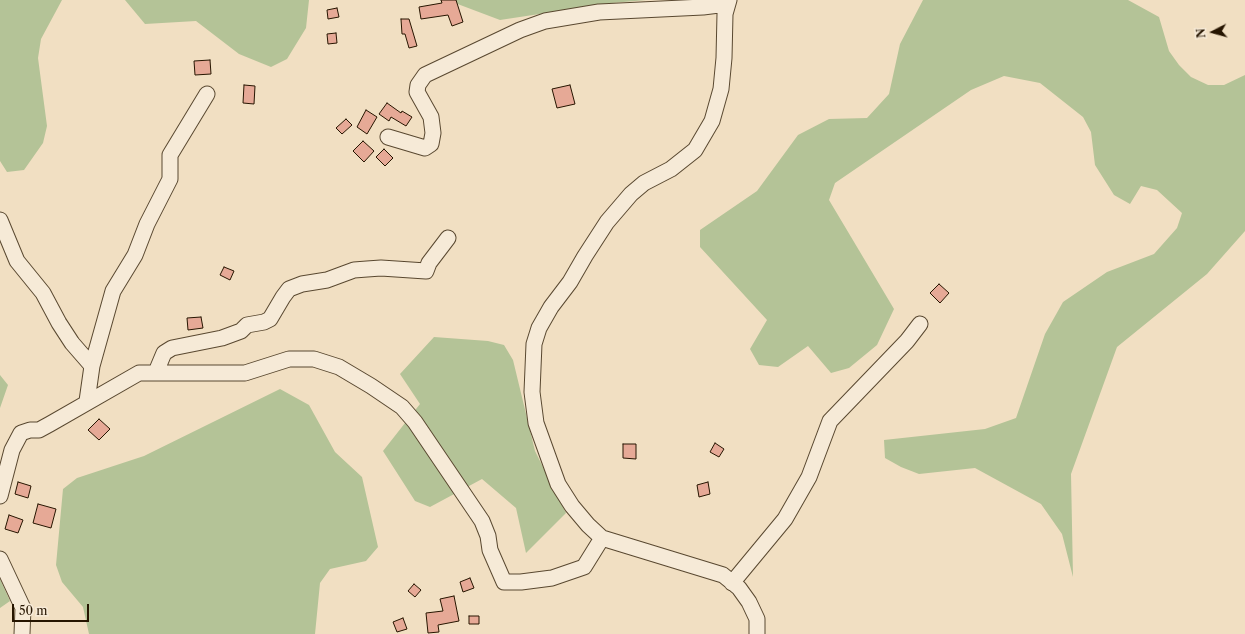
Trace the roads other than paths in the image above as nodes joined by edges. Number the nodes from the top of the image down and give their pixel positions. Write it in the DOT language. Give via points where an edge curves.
graph roads {
  1 [pos="728,2"];
  2 [pos="207,94"];
  3 [pos="388,137"];
  4 [pos="0,220"];
  5 [pos="448,238"];
  6 [pos="920,324"];
  7 [pos="92,366"];
  8 [pos="156,372"];
  9 [pos="87,401"];
  10 [pos="0,496"];
  11 [pos="602,538"];
  12 [pos="0,559"];
  13 [pos="732,583"];
  14 [pos="22,634"];
  15 [pos="757,634"];
  1 -- 3 [label="street" via="703,7 599,12 545,21 520,30 426,75 418,85 418,92 431,117 431,144 425,148"];
  1 -- 11 [label="street" via="724,26 721,89 712,121 695,150 671,169 631,194 607,222 548,312 534,344 532,392 536,423 558,484 572,506"];
  2 -- 7 [label="street" via="170,155 170,179 134,255 113,291"];
  4 -- 7 [label="street" via="17,261 43,293 72,343"];
  5 -- 8 [label="street" via="426,271 381,268 354,270 327,280 302,284 290,289 270,319 259,324 247,325 241,331 222,338 172,348 164,353"];
  6 -- 13 [label="street" via="907,341 830,420 808,477 785,519"];
  7 -- 9 [label="street"];
  8 -- 9 [label="street" via="139,372 121,385"];
  8 -- 11 [label="street" via="245,373 289,360 314,359 339,367 371,386 402,407 416,422 482,521 490,550 504,582 552,578 584,567"];
  9 -- 10 [label="street" via="68,415 39,430 21,433 12,450"];
  11 -- 13 [label="street" via="703,568 722,575"];
  12 -- 14 [label="street" via="23,608"];
  13 -- 15 [label="street" via="749,602 757,619"];
}
